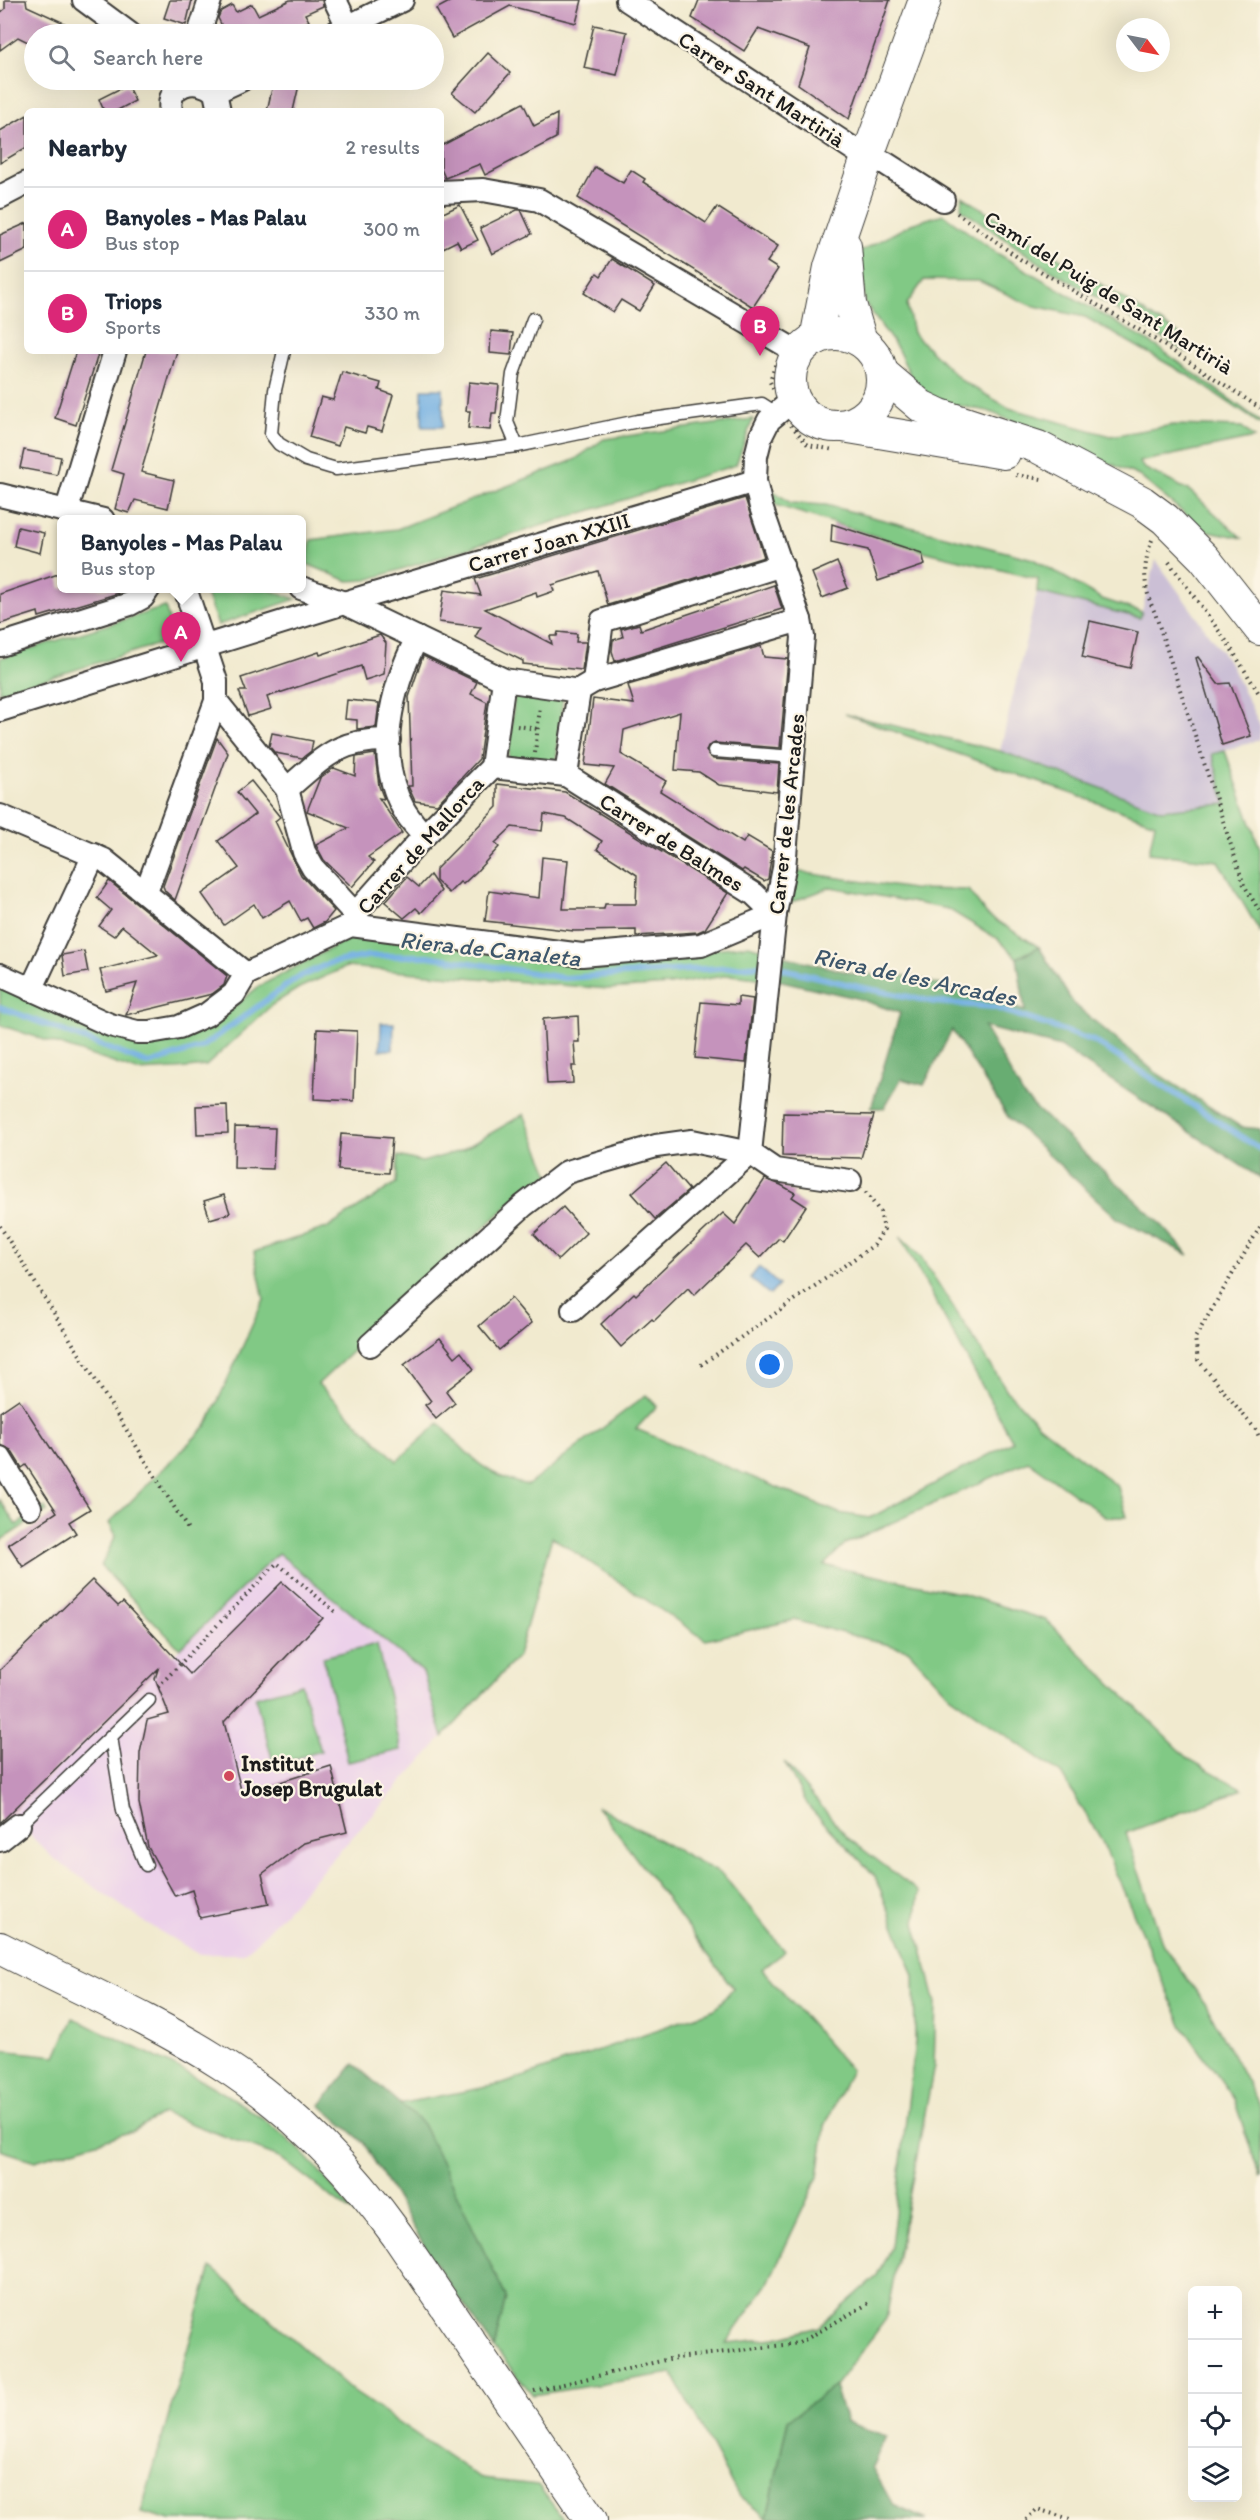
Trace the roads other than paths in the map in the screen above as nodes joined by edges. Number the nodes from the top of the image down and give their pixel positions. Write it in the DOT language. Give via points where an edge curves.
graph roads {
  1 [pos="84,0"];
  2 [pos="210,0"];
  3 [pos="335,0"];
  4 [pos="402,0"];
  5 [pos="627,0"];
  6 [pos="925,0"];
  7 [pos="116,24"];
  8 [pos="202,24"];
  9 [pos="339,24"];
  10 [pos="354,24"];
  11 [pos="177,90"];
  12 [pos="207,90"];
  13 [pos="230,90"];
  14 [pos="217,101"];
  15 [pos="169,108"];
  16 [pos="867,158"];
  17 [pos="24,185"];
  18 [pos="444,192"];
  19 [pos="0,197"];
  20 [pos="943,200"];
  21 [pos="845,230"];
  22 [pos="533,319"];
  23 [pos="861,341"];
  24 [pos="807,346"];
  25 [pos="114,354"];
  26 [pos="283,354"];
  27 [pos="882,373"];
  28 [pos="785,406"];
  29 [pos="843,426"];
  30 [pos="517,446"];
  31 [pos="1073,467"];
  32 [pos="755,481"];
  33 [pos="0,495"];
  34 [pos="68,509"];
  35 [pos="89,515"];
  36 [pos="782,565"];
  37 [pos="306,590"];
  38 [pos="145,593"];
  39 [pos="187,593"];
  40 [pos="344,603"];
  41 [pos="800,620"];
  42 [pos="1260,629"];
  43 [pos="417,638"];
  44 [pos="0,645"];
  45 [pos="207,647"];
  46 [pos="504,680"];
  47 [pos="587,686"];
  48 [pos="216,701"];
  49 [pos="0,710"];
  50 [pos="389,740"];
  51 [pos="714,751"];
  52 [pos="794,757"];
  53 [pos="492,767"];
  54 [pos="566,775"];
  55 [pos="287,789"];
  56 [pos="0,816"];
  57 [pos="424,836"];
  58 [pos="94,855"];
  59 [pos="146,892"];
  60 [pos="775,914"];
  61 [pos="353,919"];
  62 [pos="246,974"];
  63 [pos="0,975"];
  64 [pos="31,990"];
  65 [pos="750,1153"];
  66 [pos="850,1181"];
  67 [pos="573,1310"];
  68 [pos="370,1345"];
  69 [pos="0,1458"];
  70 [pos="30,1507"];
  71 [pos="149,1700"];
  72 [pos="111,1737"];
  73 [pos="19,1825"];
  74 [pos="0,1840"];
  75 [pos="146,1865"];
  76 [pos="0,1948"];
  77 [pos="591,2520"];
  1 -- 7 [label="street"];
  2 -- 8 [label="street"];
  3 -- 9 [label="street"];
  4 -- 10 [label="street"];
  5 -- 16 [label="street, Carrer Sant Martirià"];
  6 -- 16 [label="main road"];
  11 -- 15 [label="street"];
  12 -- 14 [label="street"];
  13 -- 14 [label="street"];
  16 -- 20 [label="street, Carrer Sant Martirià" via="885,163"];
  16 -- 21 [label="main road"];
  17 -- 19 [label="street"];
  18 -- 24 [label="street" via="483,190 539,200"];
  21 -- 23 [label="main road" via="850,304"];
  21 -- 24 [label="main road"];
  22 -- 30 [label="lane" via="513,374 507,422"];
  23 -- 24 [label="main road" via="839,334"];
  23 -- 27 [label="main road" via="877,358"];
  24 -- 28 [label="main road" via="790,381"];
  25 -- 34 [label="street"];
  26 -- 30 [label="lane" via="271,434 279,444 306,460 336,469"];
  27 -- 29 [label="main road" via="881,391 874,408 860,420"];
  27 -- 31 [label="main road" via="921,406 1038,447"];
  28 -- 29 [label="main road" via="814,421"];
  28 -- 30 [label="lane" via="762,404 638,422"];
  28 -- 32 [label="street, Carrer de les Arcades" via="761,436"];
  29 -- 31 [label="main road"];
  31 -- 42 [label="main road" via="1120,488 1154,532 1223,580"];
  32 -- 36 [label="street, Carrer de les Arcades"];
  32 -- 40 [label="street, Carrer Joan XXIII"];
  33 -- 34 [label="street"];
  34 -- 35 [label="street"];
  36 -- 41 [label="street, Carrer de les Arcades"];
  36 -- 47 [label="street" via="602,621"];
  37 -- 40 [label="street"];
  38 -- 44 [label="street" via="130,604"];
  39 -- 45 [label="street"];
  40 -- 43 [label="street"];
  40 -- 45 [label="street, Carrer Joan XXIII"];
  41 -- 47 [label="street"];
  41 -- 52 [label="street, Carrer de les Arcades" via="802,656"];
  43 -- 46 [label="street"];
  43 -- 50 [label="street" via="394,696"];
  45 -- 48 [label="street" via="216,681"];
  45 -- 49 [label="street, Carrer Joan XXIII"];
  46 -- 47 [label="street" via="542,686"];
  46 -- 53 [label="street"];
  47 -- 54 [label="street"];
  48 -- 55 [label="street"];
  48 -- 59 [label="street"];
  50 -- 55 [label="street" via="345,744"];
  50 -- 57 [label="street" via="389,766 396,791 404,811"];
  51 -- 52 [label="lane"];
  52 -- 60 [label="street, Carrer de les Arcades" via="784,868"];
  53 -- 54 [label="street"];
  53 -- 57 [label="street, Carrer de Mallorca"];
  54 -- 60 [label="street, Carrer de Balmes" via="754,894"];
  55 -- 61 [label="street" via="304,852"];
  56 -- 58 [label="street"];
  57 -- 61 [label="street, Carrer de Mallorca"];
  58 -- 59 [label="street"];
  58 -- 64 [label="street"];
  59 -- 62 [label="street"];
  60 -- 61 [label="street" via="701,945 582,955"];
  60 -- 65 [label="street, Carrer de les Arcades"];
  61 -- 62 [label="street"];
  62 -- 64 [label="street" via="234,994 206,1015 179,1027 150,1032 110,1025"];
  63 -- 64 [label="street"];
  65 -- 66 [label="street" via="775,1170"];
  65 -- 67 [label="street"];
  65 -- 68 [label="street" via="692,1141 656,1146 567,1172 523,1206"];
  69 -- 70 [label="street"];
  71 -- 72 [label="lane"];
  72 -- 73 [label="lane"];
  72 -- 75 [label="lane" via="123,1810"];
  73 -- 74 [label="street"];
  76 -- 77 [label="main road" via="207,2055 305,2128 368,2195"];
}
